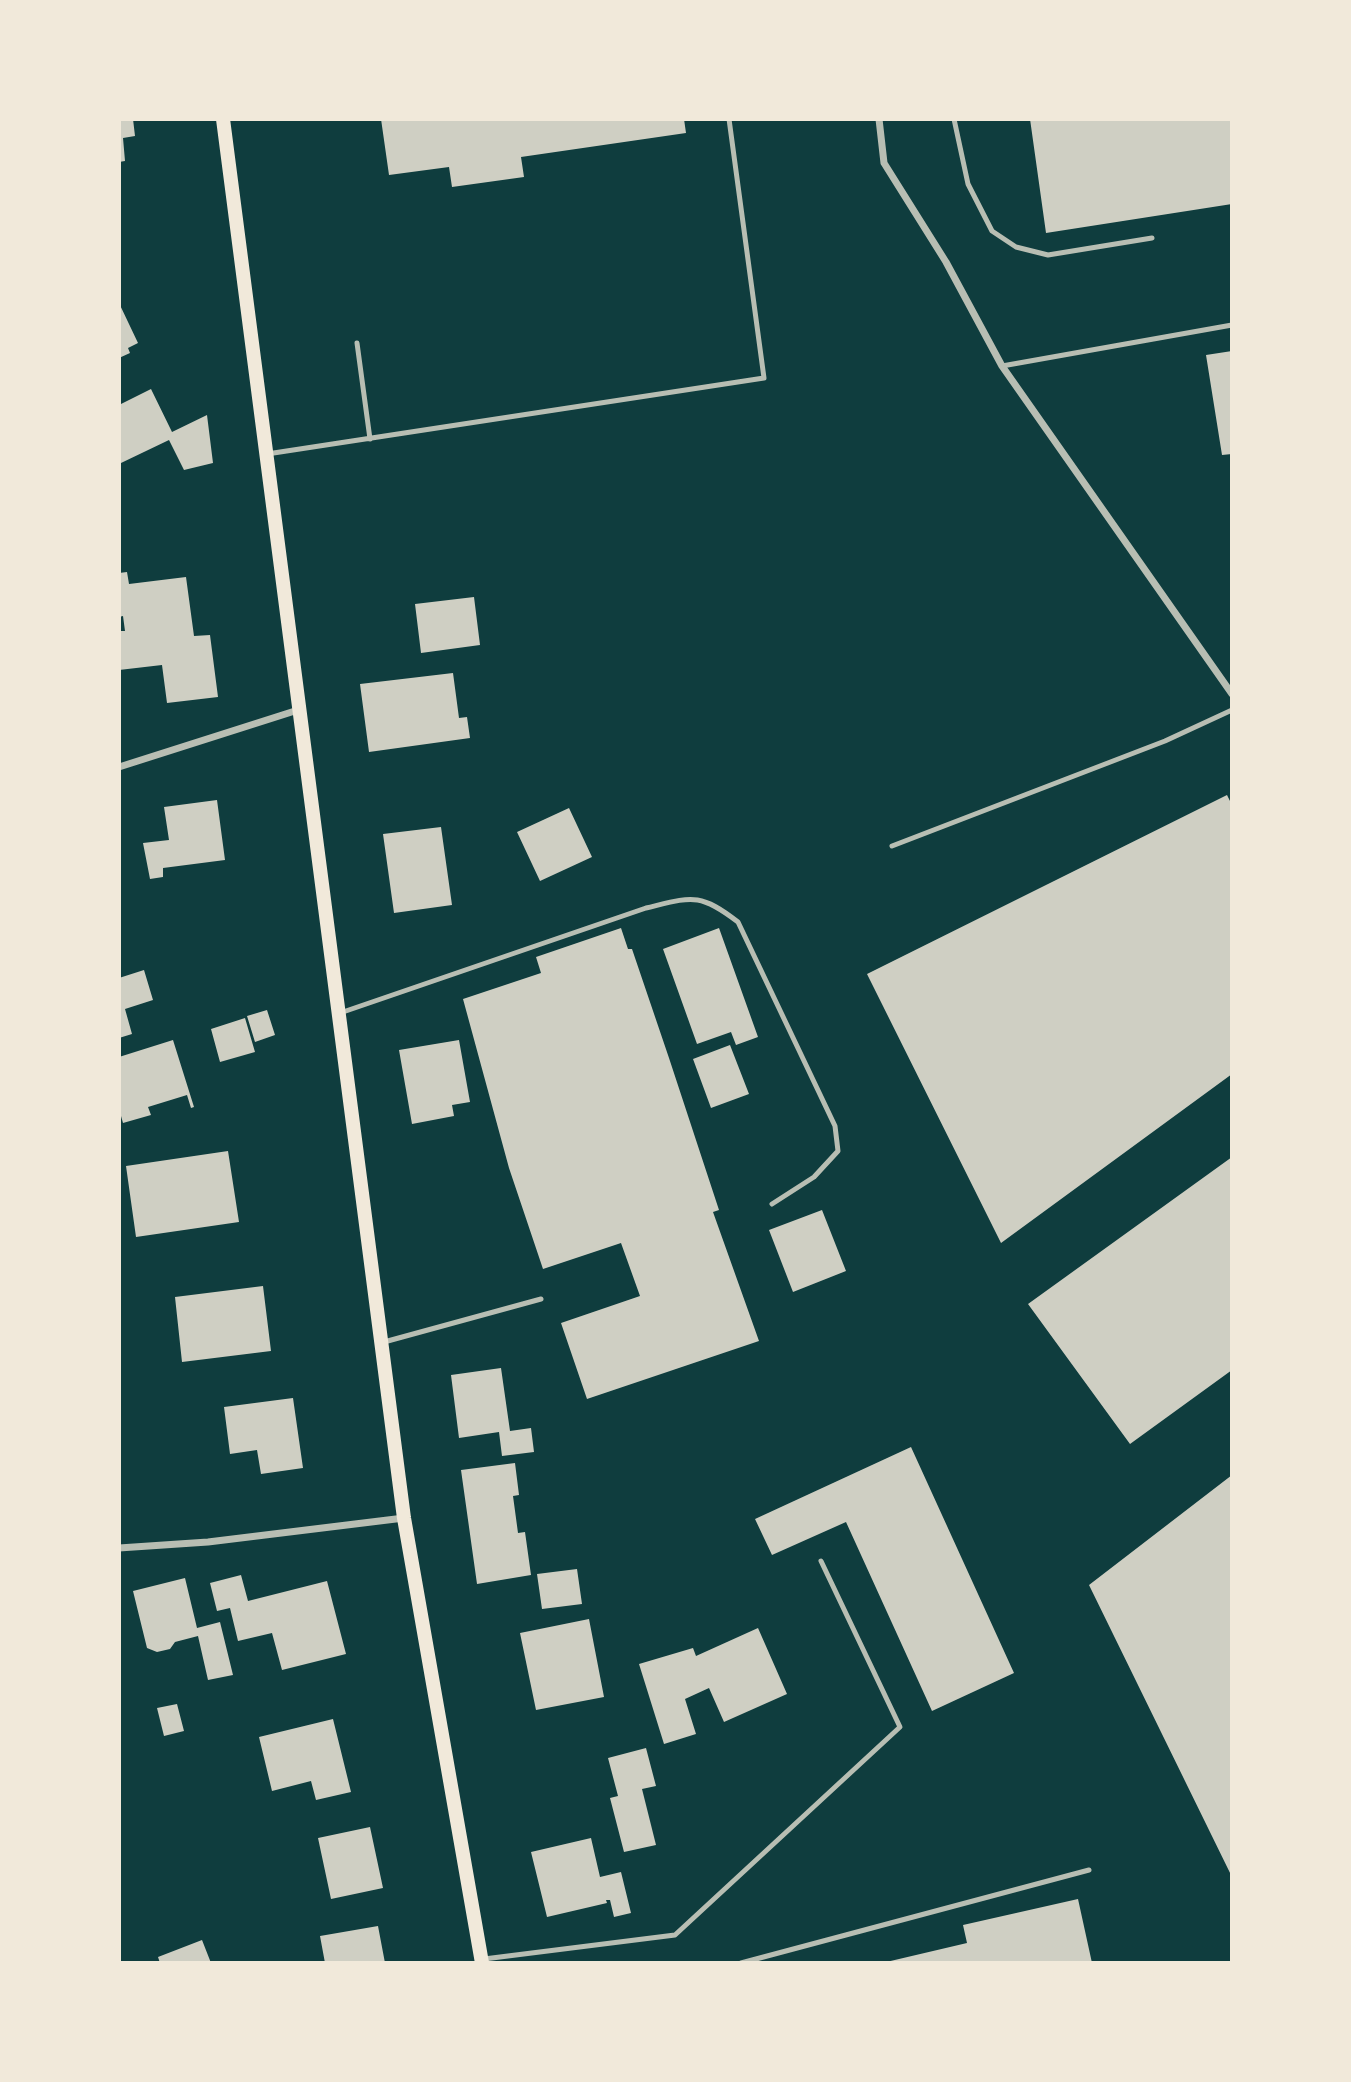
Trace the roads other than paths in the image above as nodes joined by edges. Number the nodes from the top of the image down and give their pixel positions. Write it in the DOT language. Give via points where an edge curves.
graph roads {
  1 [pos="222,119"];
  2 [pos="729,119"];
  3 [pos="880,119"];
  4 [pos="954,119"];
  5 [pos="1152,238"];
  6 [pos="1232,325"];
  7 [pos="357,343"];
  8 [pos="1002,366"];
  9 [pos="370,439"];
  10 [pos="265,454"];
  11 [pos="1232,694"];
  12 [pos="298,710"];
  13 [pos="1232,710"];
  14 [pos="119,767"];
  15 [pos="892,846"];
  16 [pos="338,1014"];
  17 [pos="772,1204"];
  18 [pos="541,1299"];
  19 [pos="381,1343"];
  20 [pos="404,1518"];
  21 [pos="119,1548"];
  22 [pos="821,1561"];
  23 [pos="1089,1870"];
  24 [pos="482,1961"];
  25 [pos="741,1963"];
  1 -- 10 [label="main road"];
  2 -- 9 [label="lane" via="764,378"];
  3 -- 8 [label="street" via="884,163 946,262"];
  4 -- 5 [label="lane" via="968,184 992,231 1016,247 1048,255"];
  6 -- 8 [label="lane"];
  7 -- 9 [label="lane"];
  8 -- 11 [label="street"];
  9 -- 10 [label="lane"];
  10 -- 12 [label="main road"];
  12 -- 14 [label="street"];
  12 -- 16 [label="main road"];
  13 -- 15 [label="lane" via="1165,741"];
  16 -- 17 [label="lane" via="646,908 687,898 714,903 738,922 835,1126 838,1151 814,1177"];
  16 -- 19 [label="main road"];
  18 -- 19 [label="lane"];
  19 -- 20 [label="main road"];
  20 -- 21 [label="street"];
  20 -- 24 [label="main road"];
  22 -- 24 [label="lane" via="900,1727 675,1935"];
  23 -- 25 [label="lane"];
}
